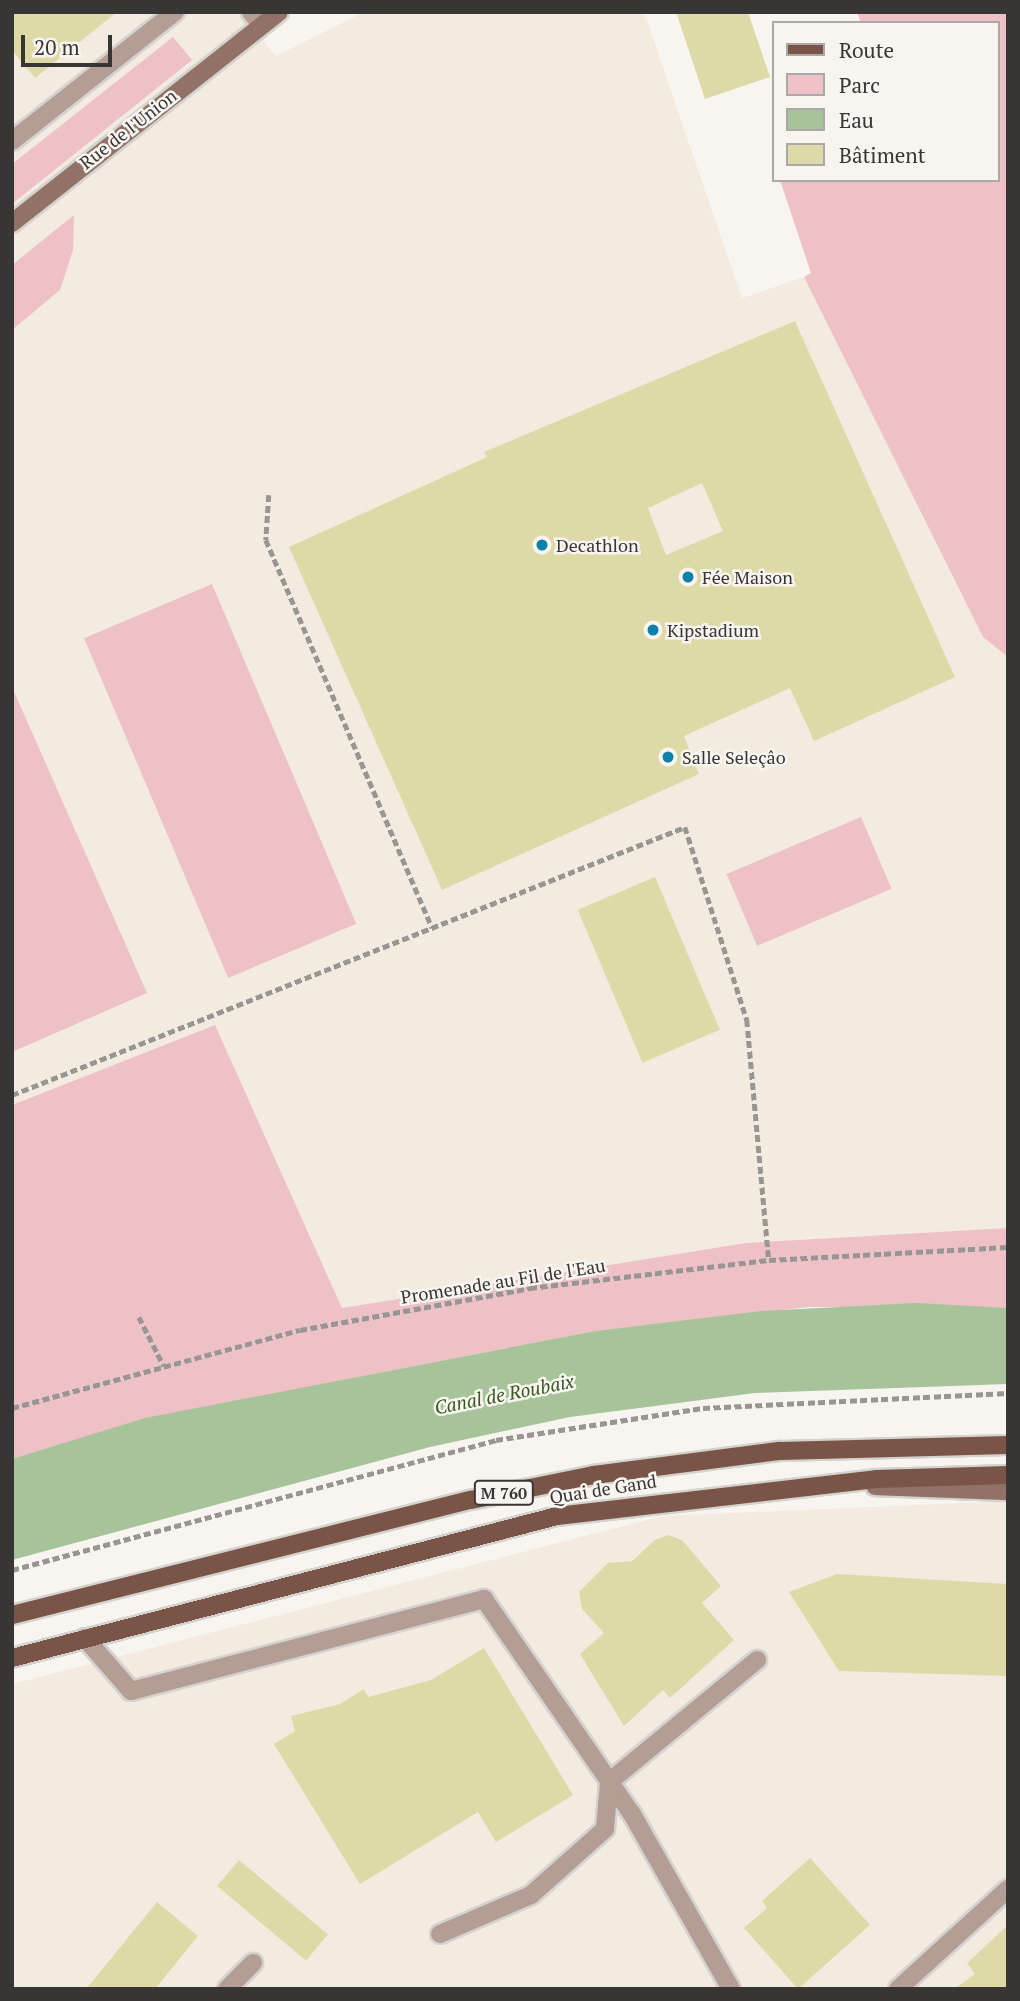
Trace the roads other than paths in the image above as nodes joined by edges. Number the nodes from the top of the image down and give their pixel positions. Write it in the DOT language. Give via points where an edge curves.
graph roads {
  1 [pos="175,12"];
  2 [pos="279,12"];
  3 [pos="256,19"];
  4 [pos="12,141"];
  5 [pos="12,223"];
  6 [pos="1008,1445"];
  7 [pos="1008,1475"];
  8 [pos="818,1485"];
  9 [pos="1008,1490"];
  10 [pos="12,1615"];
  11 [pos="85,1638"];
  12 [pos="12,1658"];
  13 [pos="757,1660"];
  14 [pos="609,1782"];
  15 [pos="1008,1889"];
  16 [pos="440,1934"];
  17 [pos="253,1964"];
  18 [pos="227,1989"];
  19 [pos="732,1989"];
  20 [pos="898,1989"];
  1 -- 4 [label="street"];
  2 -- 3 [label="street, Rue de l'Union"];
  3 -- 5 [label="street, Rue de l'Union"];
  6 -- 10 [label="main road, Quai de Gand / M 760" via="780,1451 594,1475 446,1506"];
  7 -- 8 [label="main road"];
  8 -- 9 [label="street, Quai de Gand / M 760"];
  8 -- 11 [label="main road, Quai de Gand / M 760" via="557,1516"];
  11 -- 12 [label="main road, Quai de Gand / M 760"];
  11 -- 14 [label="street" via="131,1691 484,1600"];
  13 -- 14 [label="street"];
  14 -- 16 [label="street" via="605,1829 531,1895"];
  14 -- 19 [label="street"];
  15 -- 20 [label="street"];
  17 -- 18 [label="street"];
}
